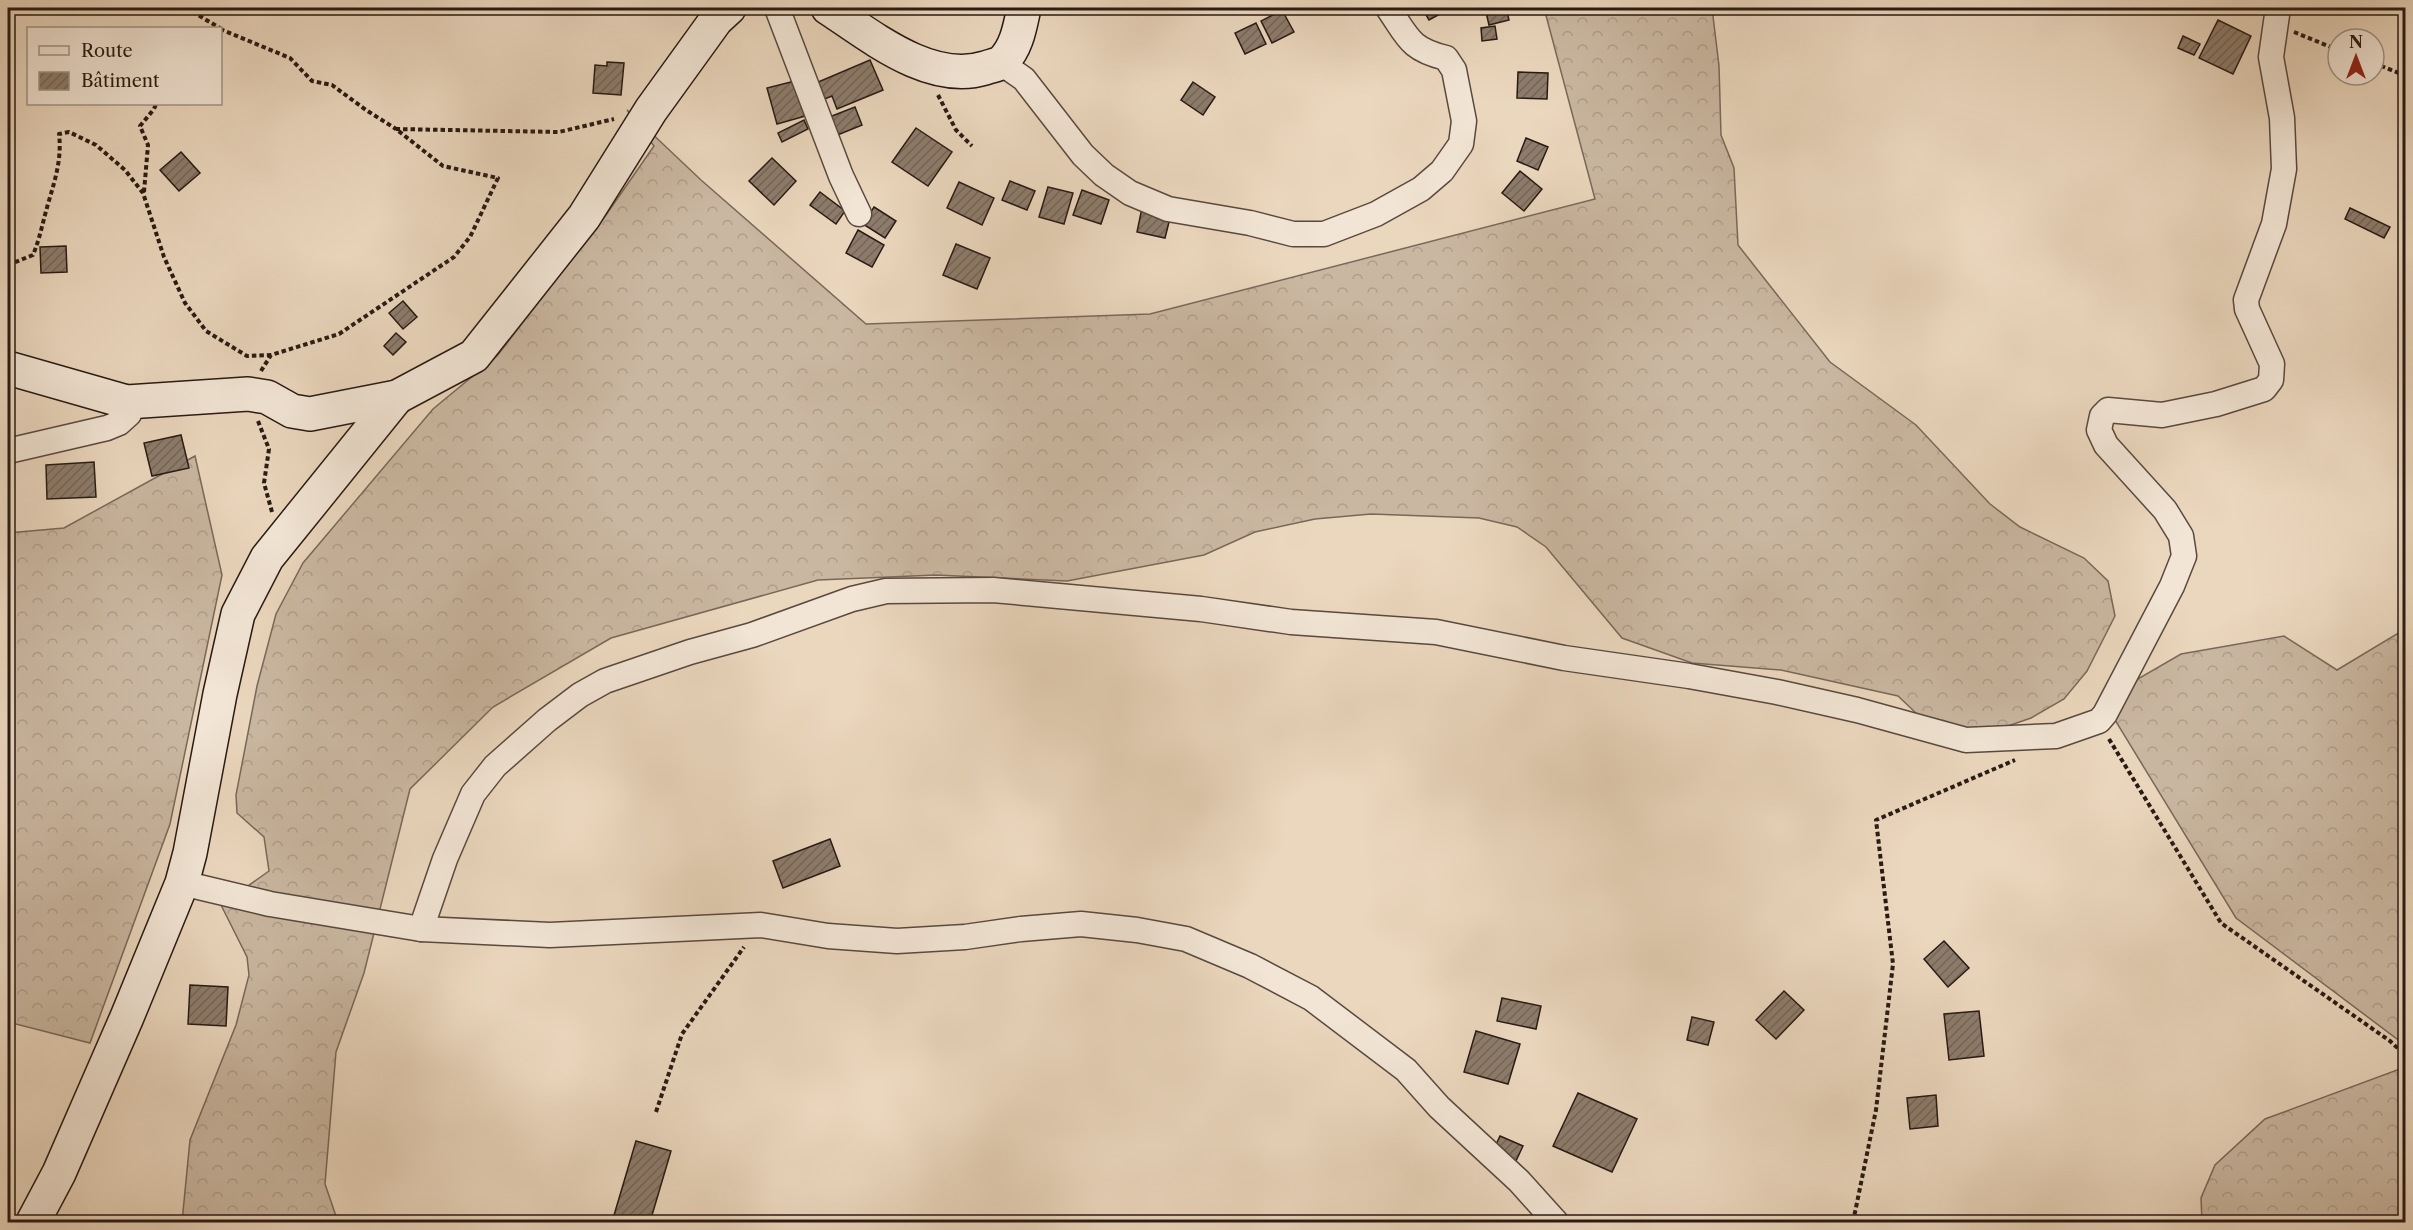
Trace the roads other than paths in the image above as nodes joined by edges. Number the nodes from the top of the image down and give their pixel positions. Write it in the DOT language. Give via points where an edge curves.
graph roads {
  1 [pos="729,8"];
  2 [pos="777,8"];
  3 [pos="828,8"];
  4 [pos="1024,8"];
  5 [pos="1388,8"];
  6 [pos="2276,16"];
  7 [pos="1001,63"];
  8 [pos="859,214"];
  9 [pos="8,368"];
  10 [pos="397,397"];
  11 [pos="127,402"];
  12 [pos="8,451"];
  13 [pos="182,883"];
  14 [pos="421,928"];
  15 [pos="33,1222"];
  16 [pos="1556,1222"];
  1 -- 10 [label="street" via="716,20 651,110 584,217 474,356"];
  2 -- 8 [label="street"];
  3 -- 7 [label="street" via="893,51 936,68 971,72"];
  4 -- 7 [label="street" via="1017,39"];
  5 -- 7 [label="street" via="1414,46 1446,58 1454,70 1464,121 1461,144 1442,171 1421,189 1376,214 1324,234 1293,234 1168,209 1130,193 1083,155 1024,79"];
  6 -- 14 [label="street" via="2271,57 2282,118 2284,169 2274,224 2246,300 2272,364 2271,380 2264,389 2216,404 2162,415 2108,410 2102,416 2099,429 2106,445 2165,510 2181,536 2184,556 2172,586 2099,721 2056,736 1966,740 1777,692 1564,658 1436,632 1291,622 1201,609 993,590 886,591 636,670 580,695 495,766 473,794"];
  9 -- 11 [label="street"];
  10 -- 11 [label="street" via="310,414 248,394"];
  10 -- 13 [label="street" via="267,558 238,614"];
  11 -- 12 [label="street" via="129,414 107,428"];
  13 -- 14 [label="street" via="270,904"];
  13 -- 15 [label="street" via="64,1162"];
  14 -- 16 [label="street" via="550,935 760,925 828,936 897,941 1081,924 1186,939 1311,998 1406,1070"];
}
